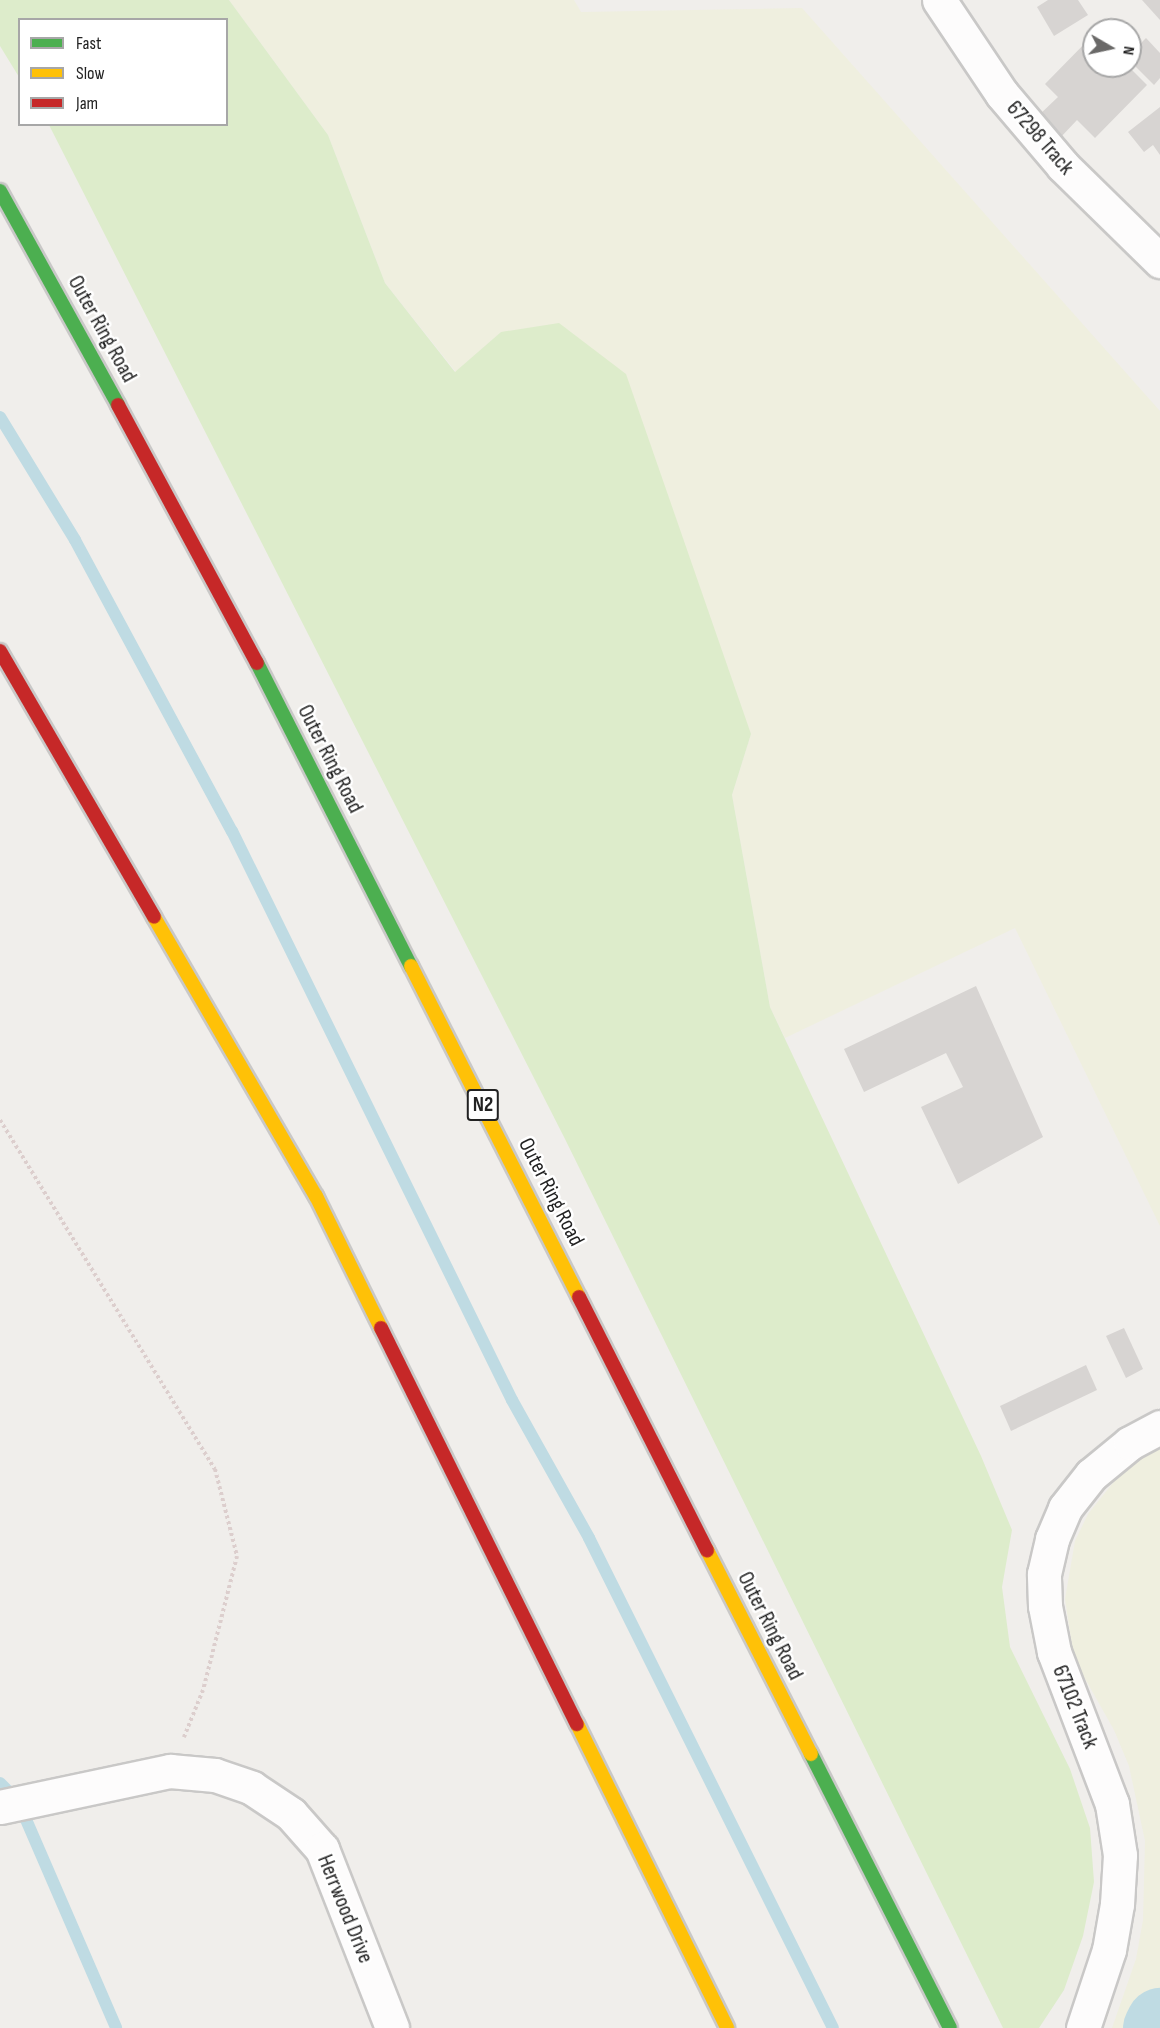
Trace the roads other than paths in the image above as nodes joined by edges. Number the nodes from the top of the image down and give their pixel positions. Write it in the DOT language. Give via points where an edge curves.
graph roads {
  1 [pos="939,0"];
  2 [pos="0,191"];
  3 [pos="1160,261"];
  4 [pos="0,651"];
  5 [pos="1160,1427"];
  6 [pos="0,1807"];
  7 [pos="392,2028"];
  8 [pos="727,2028"];
  9 [pos="950,2028"];
  10 [pos="1083,2028"];
  1 -- 3 [label="street, 67298 Track" via="1002,94 1048,148"];
  2 -- 9 [label="highway, Outer Ring Road / N2" via="218,585"];
  4 -- 8 [label="highway" via="316,1196"];
  5 -- 10 [label="street, 67102 Track" via="1130,1443 1084,1483 1065,1508 1044,1574 1045,1606 1054,1652 1112,1804 1120,1856 1109,1950"];
  6 -- 7 [label="street, Herrwood Drive" via="122,1778 170,1771 215,1775 252,1788 291,1814 322,1849"];
}
